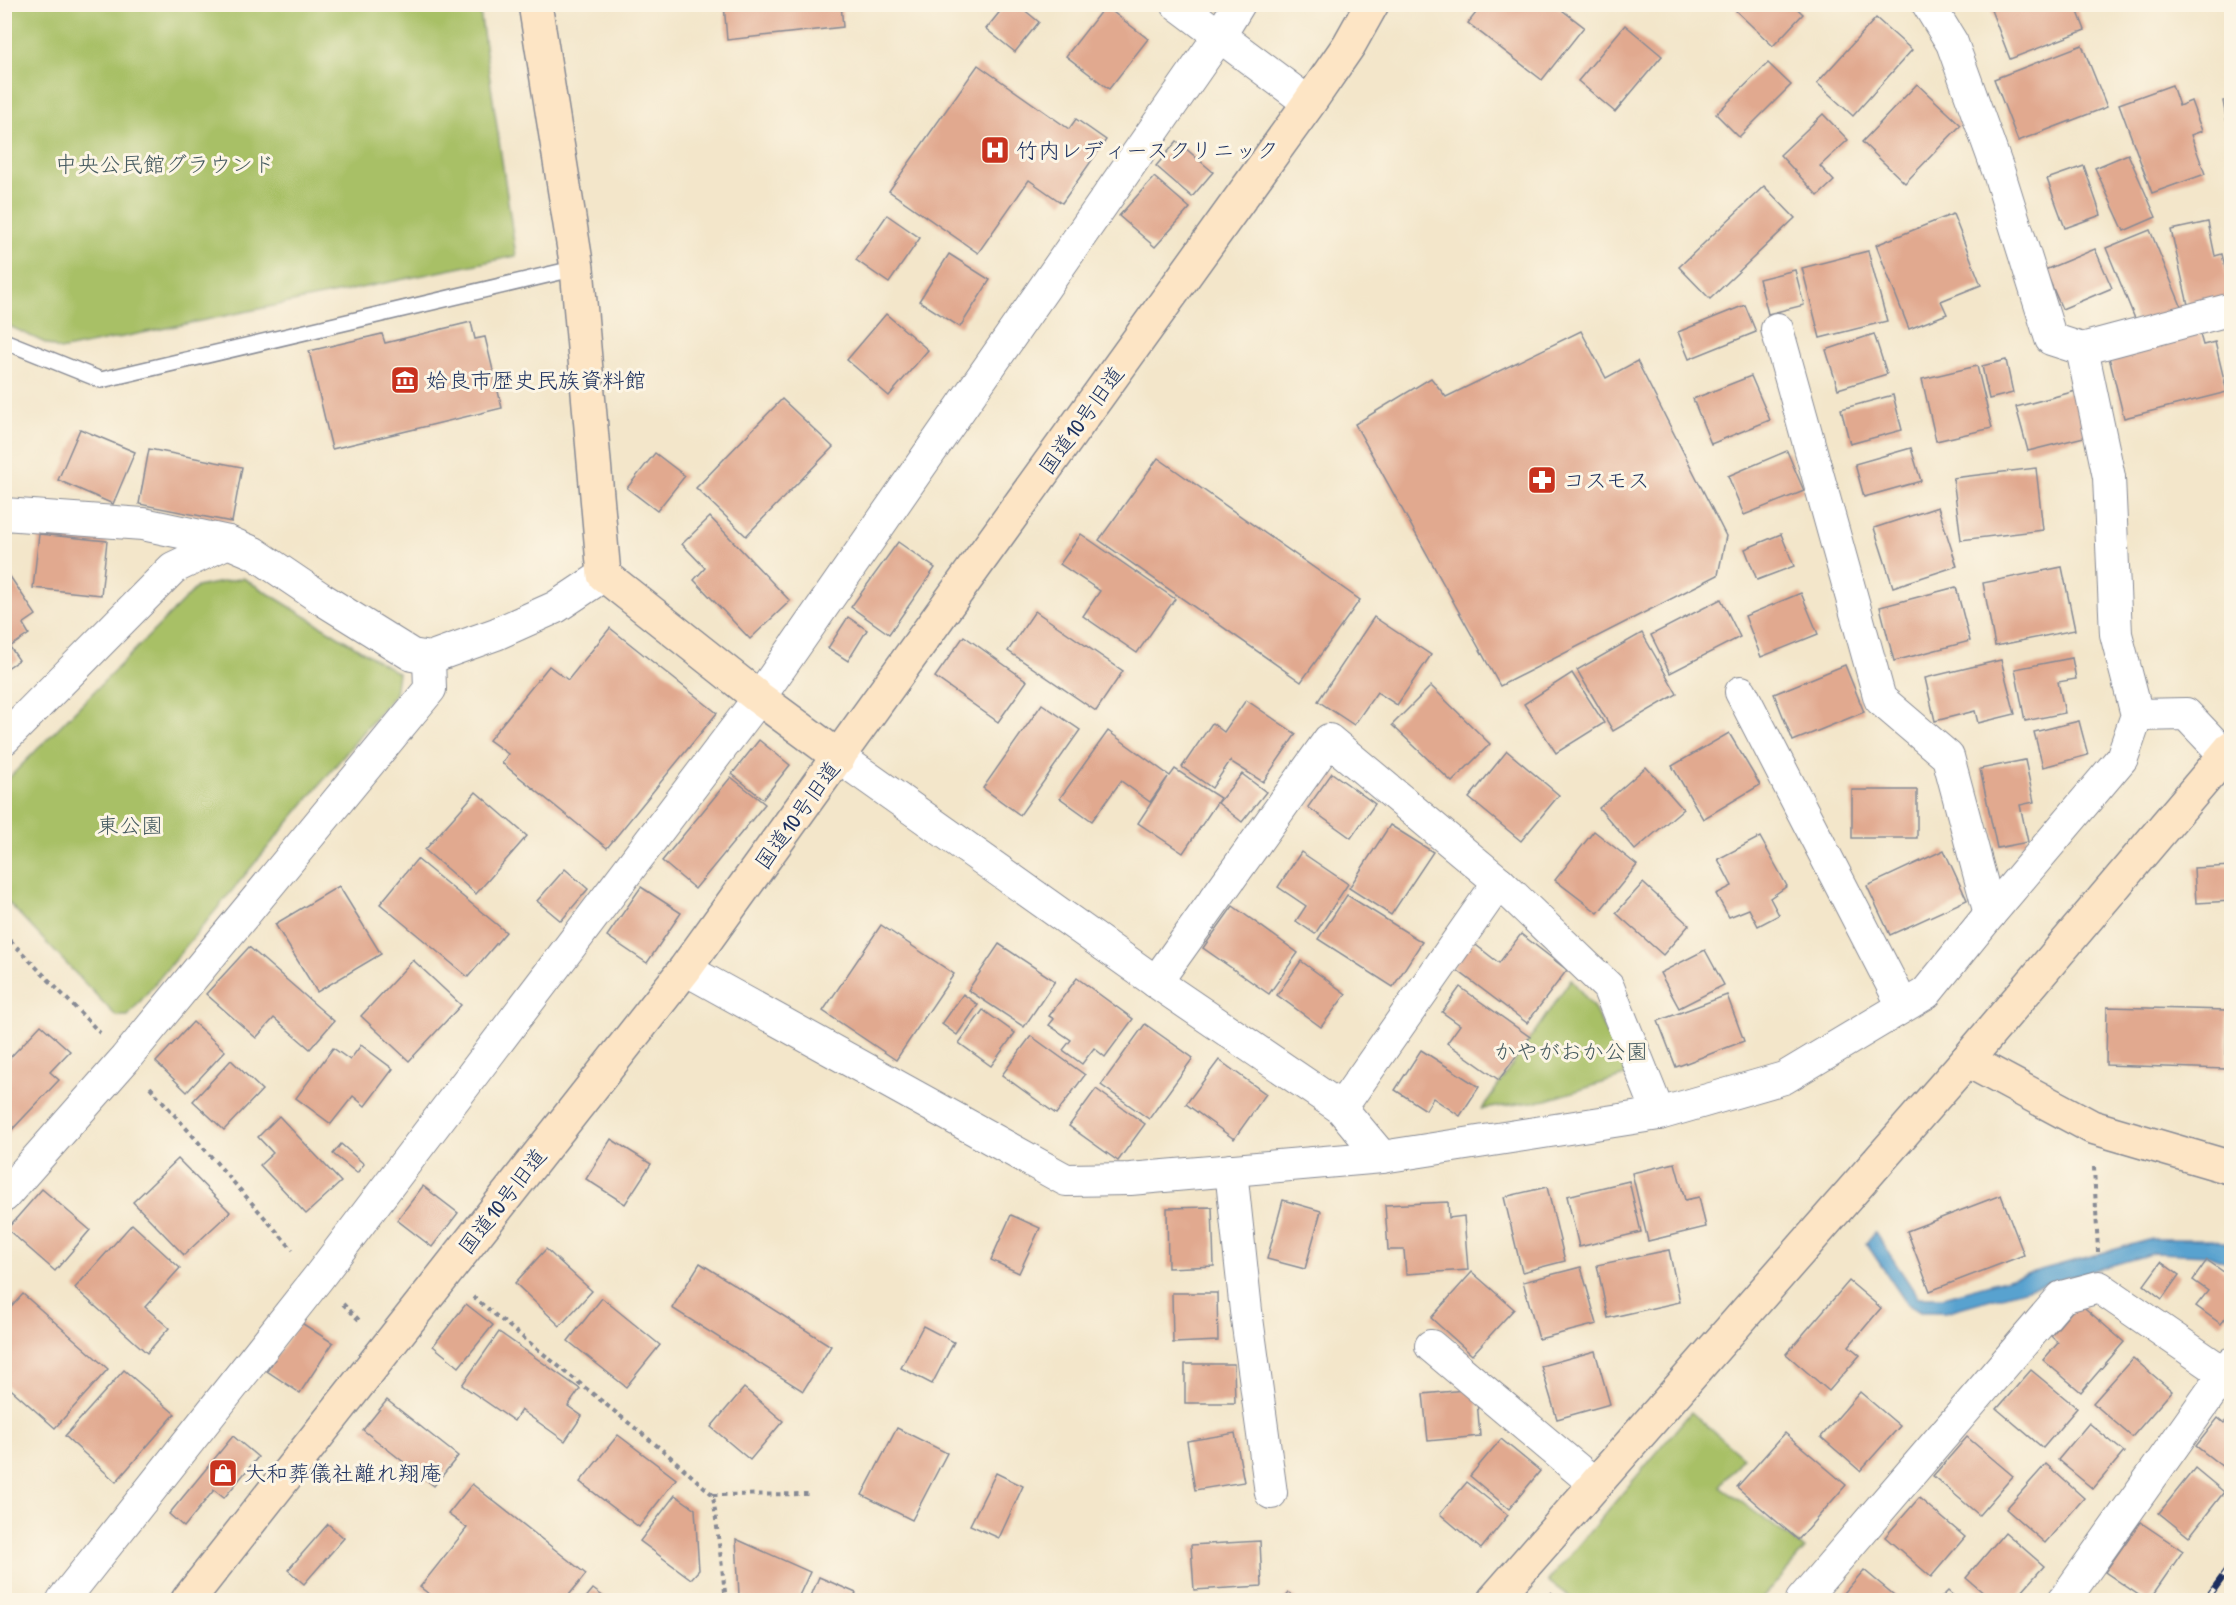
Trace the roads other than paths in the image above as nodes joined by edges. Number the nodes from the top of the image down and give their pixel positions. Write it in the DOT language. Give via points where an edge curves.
graph roads {
  1 [pos="535,4"];
  2 [pos="1177,4"];
  3 [pos="1239,4"];
  4 [pos="1372,4"];
  5 [pos="1928,4"];
  6 [pos="1220,35"];
  7 [pos="1309,103"];
  8 [pos="577,268"];
  9 [pos="2232,309"];
  10 [pos="1777,329"];
  11 [pos="4,341"];
  12 [pos="2082,349"];
  13 [pos="4,514"];
  14 [pos="228,542"];
  15 [pos="604,575"];
  16 [pos="429,658"];
  17 [pos="1741,692"];
  18 [pos="759,698"];
  19 [pos="2137,715"];
  20 [pos="4,739"];
  21 [pos="2228,751"];
  22 [pos="839,757"];
  23 [pos="1499,882"];
  24 [pos="1990,914"];
  25 [pos="685,969"];
  26 [pos="1156,982"];
  27 [pos="1903,1006"];
  28 [pos="1967,1060"];
  29 [pos="1341,1108"];
  30 [pos="1659,1114"];
  31 [pos="1382,1157"];
  32 [pos="2232,1168"];
  33 [pos="1232,1170"];
  34 [pos="4,1196"];
  35 [pos="1431,1346"];
  36 [pos="2228,1368"];
  37 [pos="1595,1484"];
  38 [pos="1271,1493"];
  39 [pos="63,1600"];
  40 [pos="188,1600"];
  41 [pos="1494,1600"];
  42 [pos="1802,1600"];
  43 [pos="2064,1600"];
  1 -- 8 [label="street"];
  2 -- 6 [label="street"];
  3 -- 6 [label="street"];
  4 -- 7 [label="street, 国道10号旧道"];
  5 -- 12 [label="street" via="1952,43 1999,173 2051,339"];
  6 -- 7 [label="street"];
  6 -- 18 [label="street"];
  7 -- 22 [label="street, 国道10号旧道"];
  8 -- 11 [label="lane" via="101,380"];
  8 -- 15 [label="street"];
  9 -- 12 [label="street"];
  10 -- 24 [label="street" via="1880,699 1948,757"];
  12 -- 19 [label="street" via="2109,477 2116,634"];
  13 -- 14 [label="street" via="143,524"];
  14 -- 16 [label="street" via="254,553 412,655"];
  14 -- 20 [label="street" via="173,568"];
  15 -- 16 [label="street" via="556,607"];
  15 -- 18 [label="street"];
  16 -- 34 [label="street" via="430,689 125,1059"];
  17 -- 27 [label="street"];
  18 -- 22 [label="street"];
  18 -- 39 [label="street" via="318,1278"];
  19 -- 21 [label="street" via="2186,714"];
  19 -- 24 [label="street" via="2122,758"];
  21 -- 28 [label="street"];
  22 -- 25 [label="street, 国道10号旧道"];
  22 -- 26 [label="street"];
  23 -- 26 [label="street" via="1329,740"];
  23 -- 29 [label="street"];
  23 -- 30 [label="street" via="1608,987"];
  24 -- 27 [label="street" via="1926,993"];
  25 -- 33 [label="street" via="1066,1180"];
  25 -- 40 [label="street, 国道10号旧道"];
  26 -- 29 [label="street"];
  27 -- 30 [label="street" via="1784,1078"];
  28 -- 32 [label="street" via="2092,1127"];
  28 -- 37 [label="street"];
  29 -- 31 [label="street"];
  30 -- 31 [label="street"];
  31 -- 33 [label="street"];
  33 -- 38 [label="street" via="1246,1311"];
  35 -- 37 [label="street"];
  36 -- 42 [label="street" via="2099,1287 2062,1297"];
  36 -- 43 [label="street"];
  37 -- 41 [label="street"];
}
